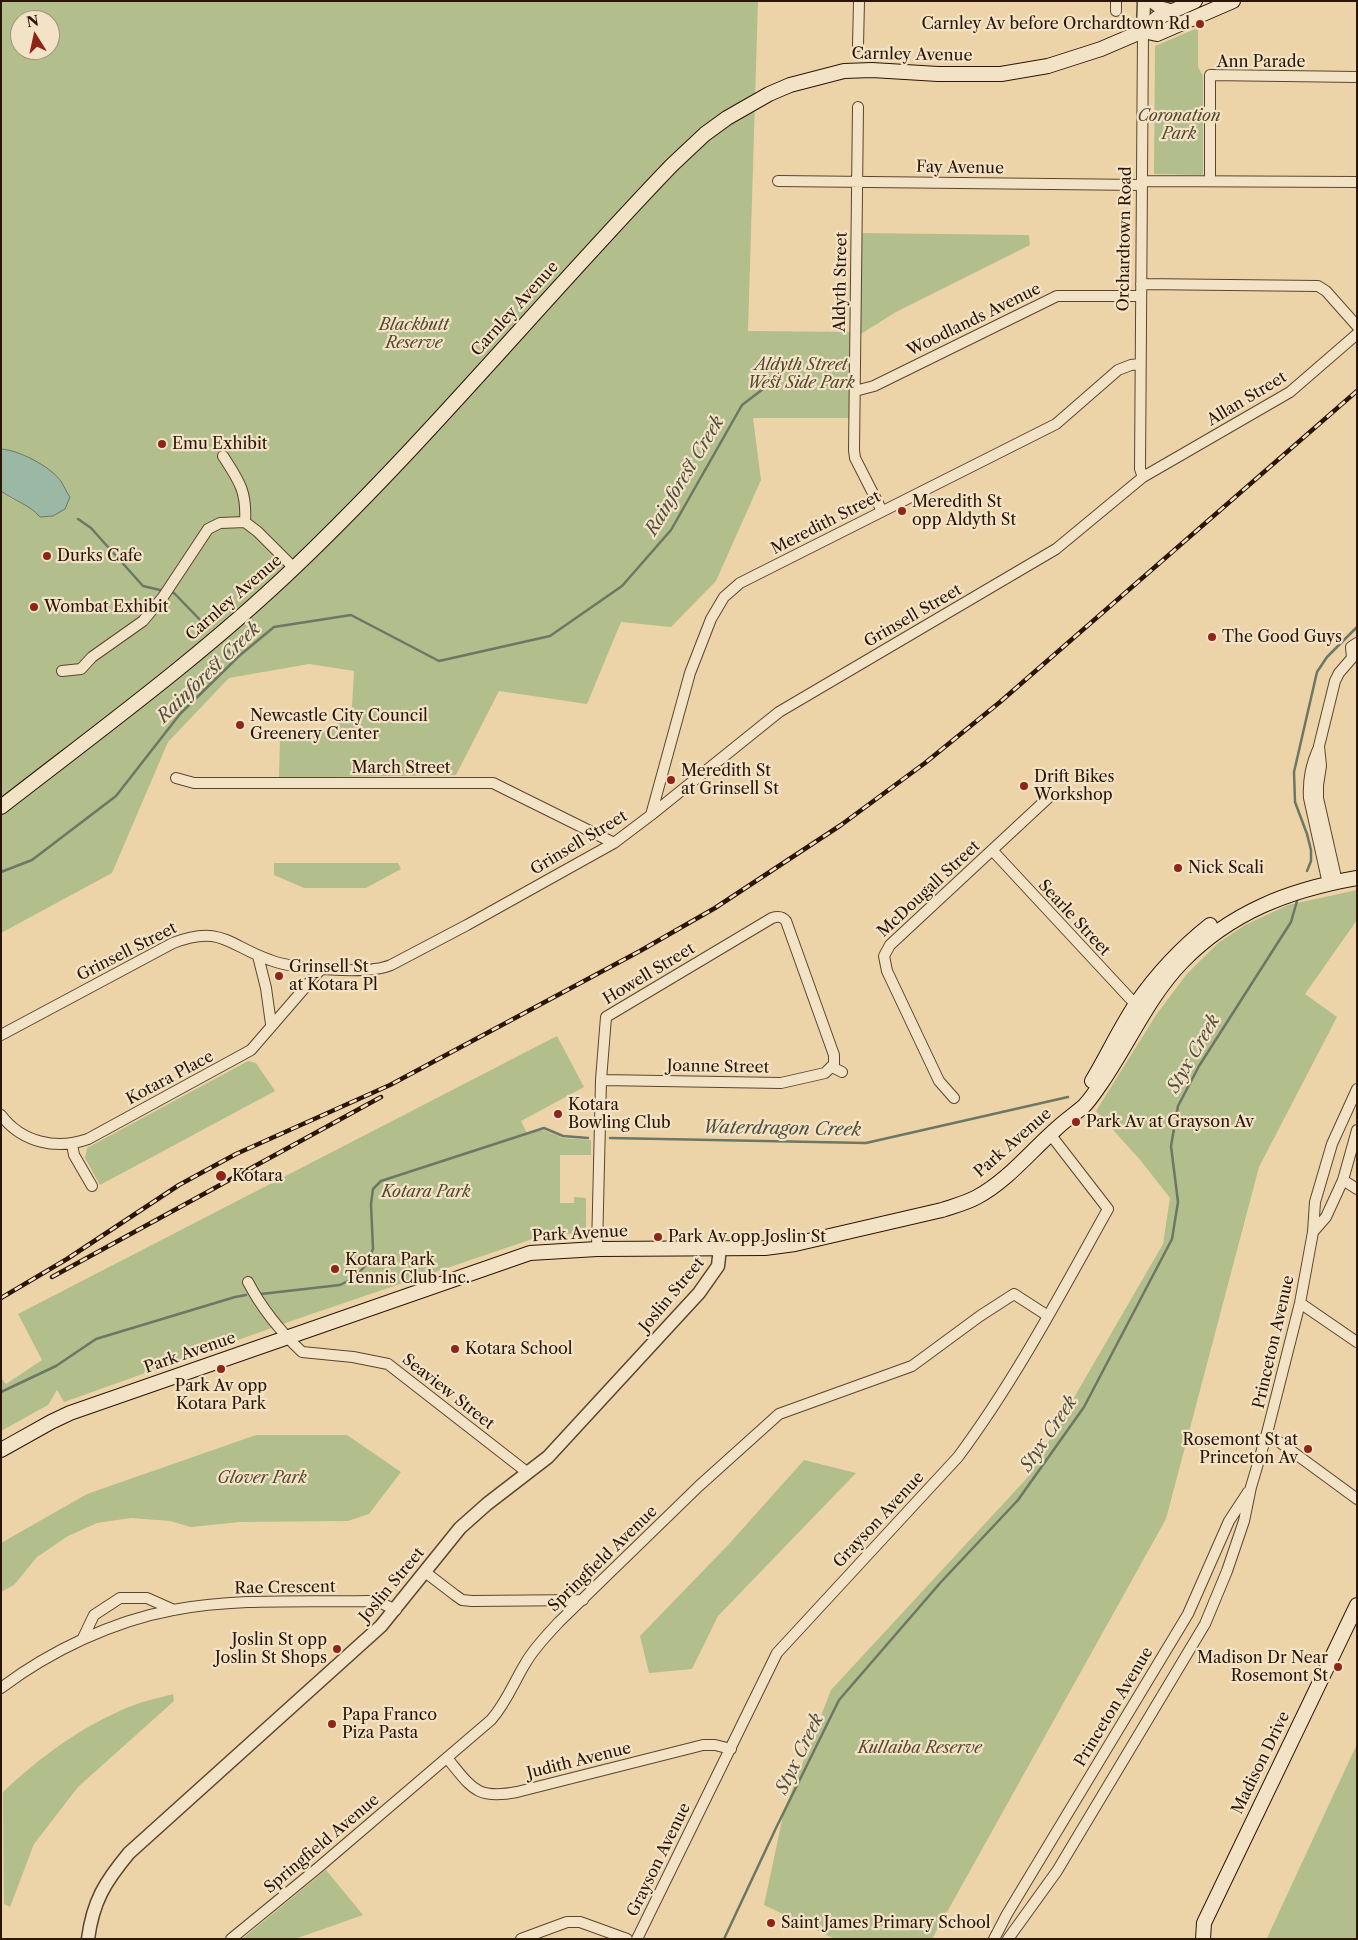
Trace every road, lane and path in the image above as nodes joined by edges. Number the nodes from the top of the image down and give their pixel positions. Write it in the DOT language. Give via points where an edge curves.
graph roads {
  1 [pos="859,1"];
  2 [pos="1144,1"];
  3 [pos="1151,1"];
  4 [pos="1196,1"];
  5 [pos="1233,1"];
  6 [pos="1173,12"];
  7 [pos="1143,31"];
  8 [pos="858,46"];
  9 [pos="1357,77"];
  10 [pos="858,106"];
  11 [pos="778,181"];
  12 [pos="1210,181"];
  13 [pos="857,182"];
  14 [pos="1357,182"];
  15 [pos="1142,183"];
  16 [pos="1141,284"];
  17 [pos="1140,296"];
  18 [pos="1357,326"];
  19 [pos="1357,334"];
  20 [pos="1140,364"];
  21 [pos="855,391"];
  22 [pos="223,456"];
  23 [pos="1143,477"];
  24 [pos="882,511"];
  25 [pos="245,522"];
  26 [pos="294,568"];
  27 [pos="1357,643"];
  28 [pos="1354,659"];
  29 [pos="62,671"];
  30 [pos="176,778"];
  31 [pos="1048,798"];
  32 [pos="1,807"];
  33 [pos="651,816"];
  34 [pos="614,843"];
  35 [pos="992,850"];
  36 [pos="1357,870"];
  37 [pos="1357,878"];
  38 [pos="1331,879"];
  39 [pos="1287,890"];
  40 [pos="258,956"];
  41 [pos="1181,964"];
  42 [pos="321,969"];
  43 [pos="1136,1005"];
  44 [pos="271,1024"];
  45 [pos="1,1035"];
  46 [pos="1115,1062"];
  47 [pos="832,1067"];
  48 [pos="842,1072"];
  49 [pos="601,1080"];
  50 [pos="1357,1089"];
  51 [pos="954,1098"];
  52 [pos="1,1116"];
  53 [pos="1070,1116"];
  54 [pos="1357,1130"];
  55 [pos="1050,1134"];
  56 [pos="72,1144"];
  57 [pos="1343,1180"];
  58 [pos="92,1186"];
  59 [pos="1357,1189"];
  60 [pos="1313,1232"];
  61 [pos="720,1248"];
  62 [pos="597,1249"];
  63 [pos="248,1282"];
  64 [pos="1300,1303"];
  65 [pos="1048,1316"];
  66 [pos="287,1338"];
  67 [pos="1357,1342"];
  68 [pos="1267,1433"];
  69 [pos="1,1450"];
  70 [pos="528,1473"];
  71 [pos="1251,1487"];
  72 [pos="1357,1499"];
  73 [pos="425,1572"];
  74 [pos="583,1600"];
  75 [pos="1357,1605"];
  76 [pos="174,1610"];
  77 [pos="396,1610"];
  78 [pos="83,1638"];
  79 [pos="1,1688"];
  80 [pos="731,1749"];
  81 [pos="447,1758"];
  82 [pos="88,1939"];
  83 [pos="231,1939"];
  84 [pos="521,1939"];
  85 [pos="628,1939"];
  86 [pos="637,1939"];
  87 [pos="994,1939"];
  88 [pos="1008,1939"];
  89 [pos="1203,1939"];
  1 -- 8 [label="street"];
  2 -- 7 [label="street, Orchardtown Road"];
  3 -- 6 [label="street"];
  4 -- 6 [label="main road, Carnley Avenue"];
  5 -- 7 [label="main road, Carnley Avenue" via="1157,34"];
  6 -- 7 [label="main road, Carnley Avenue" via="1157,18"];
  7 -- 15 [label="street, Orchardtown Road"];
  7 -- 26 [label="main road, Carnley Avenue" via="1048,66 1001,74 844,71 790,85 727,118 672,164 426,433"];
  9 -- 12 [label="street, Ann Parade" via="1210,76"];
  10 -- 13 [label="street, Aldyth Street"];
  11 -- 13 [label="street, Fay Avenue"];
  12 -- 14 [label="street, Fay Avenue"];
  12 -- 15 [label="street, Fay Avenue"];
  13 -- 15 [label="street, Fay Avenue"];
  13 -- 21 [label="street, Aldyth Street"];
  15 -- 16 [label="street, Orchardtown Road"];
  16 -- 17 [label="street, Orchardtown Road"];
  16 -- 18 [label="street" via="1318,286"];
  17 -- 20 [label="street, Orchardtown Road"];
  17 -- 21 [label="street, Woodlands Avenue" via="1057,296 874,386"];
  19 -- 23 [label="street, Allan Street" via="1290,392"];
  20 -- 23 [label="street, Orchardtown Road" via="1140,469"];
  20 -- 24 [label="street, Meredith Street" via="1118,370 1056,424"];
  21 -- 24 [label="street, Aldyth Street" via="854,454"];
  22 -- 25 [label="street" via="243,490"];
  23 -- 33 [label="street, Grinsell Street" via="1056,549 779,712"];
  24 -- 33 [label="street, Meredith Street" via="740,583 724,597 711,619 690,673"];
  25 -- 26 [label="street"];
  25 -- 29 [label="street" via="220,523 208,529 171,586 143,621 92,657 81,669"];
  26 -- 32 [label="main road, Carnley Avenue" via="186,662"];
  27 -- 28 [label="street" via="1351,647"];
  28 -- 38 [label="street" via="1335,681 1319,746 1318,798"];
  30 -- 34 [label="street, March Street" via="194,783 493,783"];
  31 -- 35 [label="street, McDougall Street"];
  33 -- 34 [label="street, Grinsell Street"];
  34 -- 42 [label="street, Grinsell Street" via="391,965"];
  35 -- 43 [label="street, Searle Street"];
  35 -- 51 [label="street, McDougall Street" via="890,945 884,956 886,971 939,1081"];
  36 -- 38 [label="main road, Park Avenue"];
  37 -- 38 [label="main road, Park Avenue"];
  38 -- 39 [label="main road, Park Avenue"];
  39 -- 41 [label="main road, Park Avenue" via="1212,935"];
  39 -- 43 [label="main road, Park Avenue" via="1240,906 1194,937 1167,963"];
  40 -- 42 [label="street, Grinsell Street" via="286,965"];
  40 -- 44 [label="street"];
  40 -- 45 [label="street, Grinsell Street" via="220,937 199,935 184,939"];
  41 -- 43 [label="main road" via="1168,973 1146,1001"];
  41 -- 46 [label="main road, Park Avenue" via="1163,985"];
  42 -- 44 [label="street, Kotara Place"];
  43 -- 46 [label="main road" via="1136,1015 1118,1048"];
  43 -- 53 [label="main road, Park Avenue"];
  44 -- 56 [label="street, Kotara Place" via="257,1044 239,1058 88,1139"];
  46 -- 53 [label="main road, Park Avenue" via="1084,1106"];
  47 -- 48 [label="street"];
  47 -- 49 [label="street, Joanne Street" via="820,1075 781,1083"];
  47 -- 49 [label="street, Howell Street" via="834,1055 786,921 779,916 606,1017"];
  49 -- 62 [label="street, Howell Street"];
  50 -- 60 [label="street, Princeton Avenue" via="1332,1144 1315,1202"];
  52 -- 56 [label="street, Kotara Place" via="18,1131 39,1141 51,1145"];
  53 -- 55 [label="main road, Park Avenue"];
  54 -- 57 [label="street, Princeton Avenue"];
  55 -- 61 [label="main road, Park Avenue" via="999,1182 963,1203 795,1244"];
  55 -- 65 [label="street, Grayson Avenue" via="1108,1209"];
  56 -- 58 [label="street" via="74,1155"];
  57 -- 59 [label="street"];
  57 -- 60 [label="street, Princeton Avenue" via="1326,1217"];
  60 -- 64 [label="street, Princeton Avenue"];
  61 -- 62 [label="main road, Park Avenue"];
  61 -- 70 [label="street, Joslin Street" via="718,1266 693,1299 548,1457"];
  62 -- 66 [label="main road, Park Avenue" via="556,1250 519,1256"];
  63 -- 66 [label="street, Seaview Street"];
  64 -- 67 [label="street"];
  64 -- 68 [label="street, Princeton Avenue"];
  65 -- 74 [label="street, Springfield Avenue" via="1014,1294 912,1366 779,1414 699,1486"];
  65 -- 80 [label="street, Grayson Avenue" via="984,1422 958,1457 777,1653"];
  66 -- 69 [label="main road, Park Avenue" via="70,1413"];
  66 -- 70 [label="street, Seaview Street" via="302,1352 388,1364"];
  68 -- 71 [label="street, Princeton Avenue"];
  68 -- 72 [label="street"];
  70 -- 73 [label="street, Joslin Street" via="473,1515"];
  71 -- 87 [label="street, Princeton Avenue" via="1229,1521 1188,1614"];
  71 -- 88 [label="street, Princeton Avenue" via="1244,1521 1205,1624 1057,1871"];
  73 -- 74 [label="street" via="462,1600"];
  73 -- 77 [label="street, Joslin Street"];
  74 -- 81 [label="street, Springfield Avenue" via="539,1643 491,1720"];
  75 -- 89 [label="main road, Madison Drive" via="1204,1923"];
  76 -- 77 [label="street, Rae Crescent" via="251,1602 368,1601"];
  76 -- 78 [label="street, Rae Crescent" via="129,1621"];
  76 -- 78 [label="street, Rae Crescent" via="147,1598 120,1598 94,1615"];
  77 -- 82 [label="street, Joslin Street" via="129,1853 108,1879 97,1900"];
  78 -- 79 [label="street, Rae Crescent"];
  80 -- 81 [label="street, Judith Avenue" via="704,1745 517,1792 493,1795 470,1786"];
  80 -- 86 [label="street, Grayson Avenue"];
  81 -- 83 [label="street, Springfield Avenue"];
  84 -- 85 [label="street" via="567,1922 580,1922"];
}
